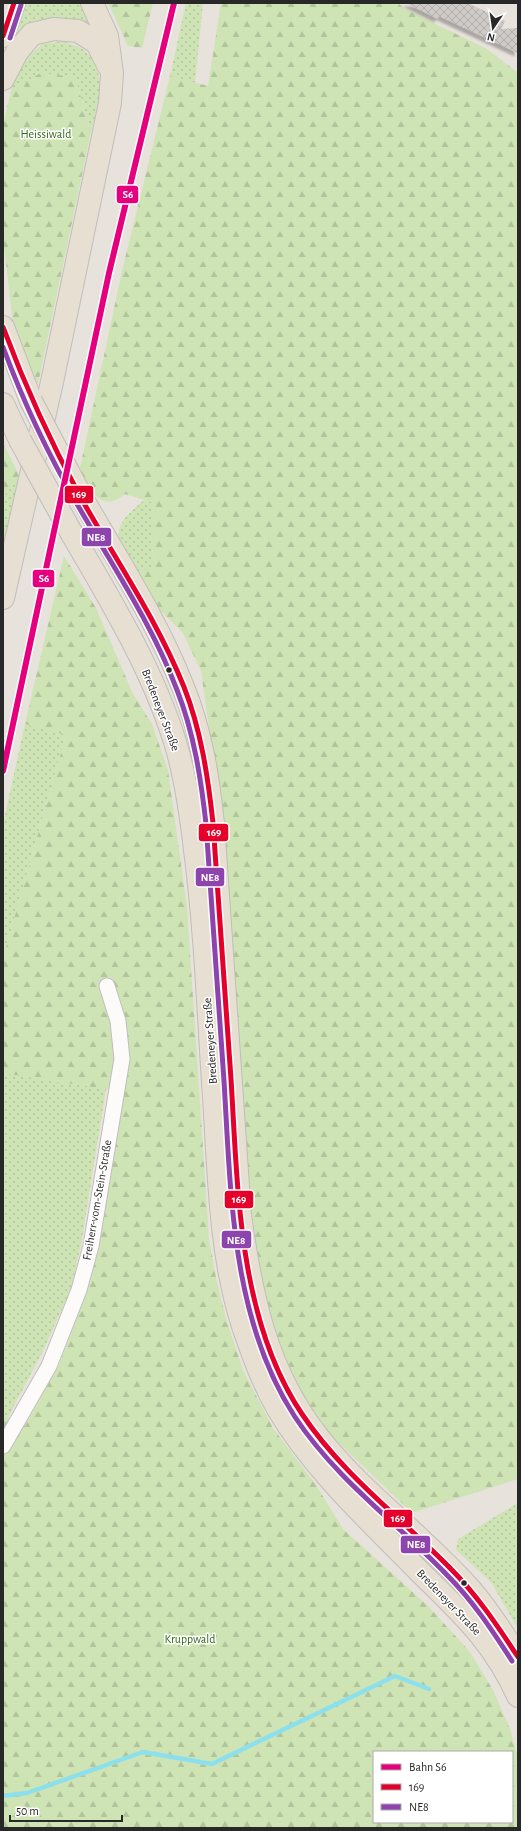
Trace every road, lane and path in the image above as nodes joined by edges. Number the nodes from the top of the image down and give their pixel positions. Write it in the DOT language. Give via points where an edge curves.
graph roads {
  1 [pos="14,3"];
  2 [pos="92,3"];
  3 [pos="3,36"];
  4 [pos="112,73"];
  5 [pos="3,79"];
  6 [pos="3,327"];
  7 [pos="3,404"];
  8 [pos="3,598"];
  9 [pos="107,986"];
  10 [pos="3,1446"];
  11 [pos="518,1657"];
  12 [pos="518,1696"];
  1 -- 3 [label="main road"];
  2 -- 4 [label="main road" via="107,36"];
  4 -- 5 [label="main road" via="97,43 78,31 54,29 32,34 17,52"];
  4 -- 8 [label="main road" via="110,103 52,382"];
  6 -- 11 [label="main road, Bredeneyer Straße, bridge" via="31,401 82,498 156,625 184,689 198,732 213,823 240,1215 248,1274 258,1318 273,1360 295,1402 317,1436 345,1468 470,1589"];
  7 -- 12 [label="main road, Bredeneyer Straße, bridge" via="20,440 117,611 149,676 175,742 185,783 199,883 223,1218 230,1274 242,1322 258,1367 279,1410 304,1447 386,1538 487,1641"];
  9 -- 10 [label="street, Freiherr-vom-Stein-Straße" via="118,1021 122,1059 91,1246 79,1290 49,1366"];
}
